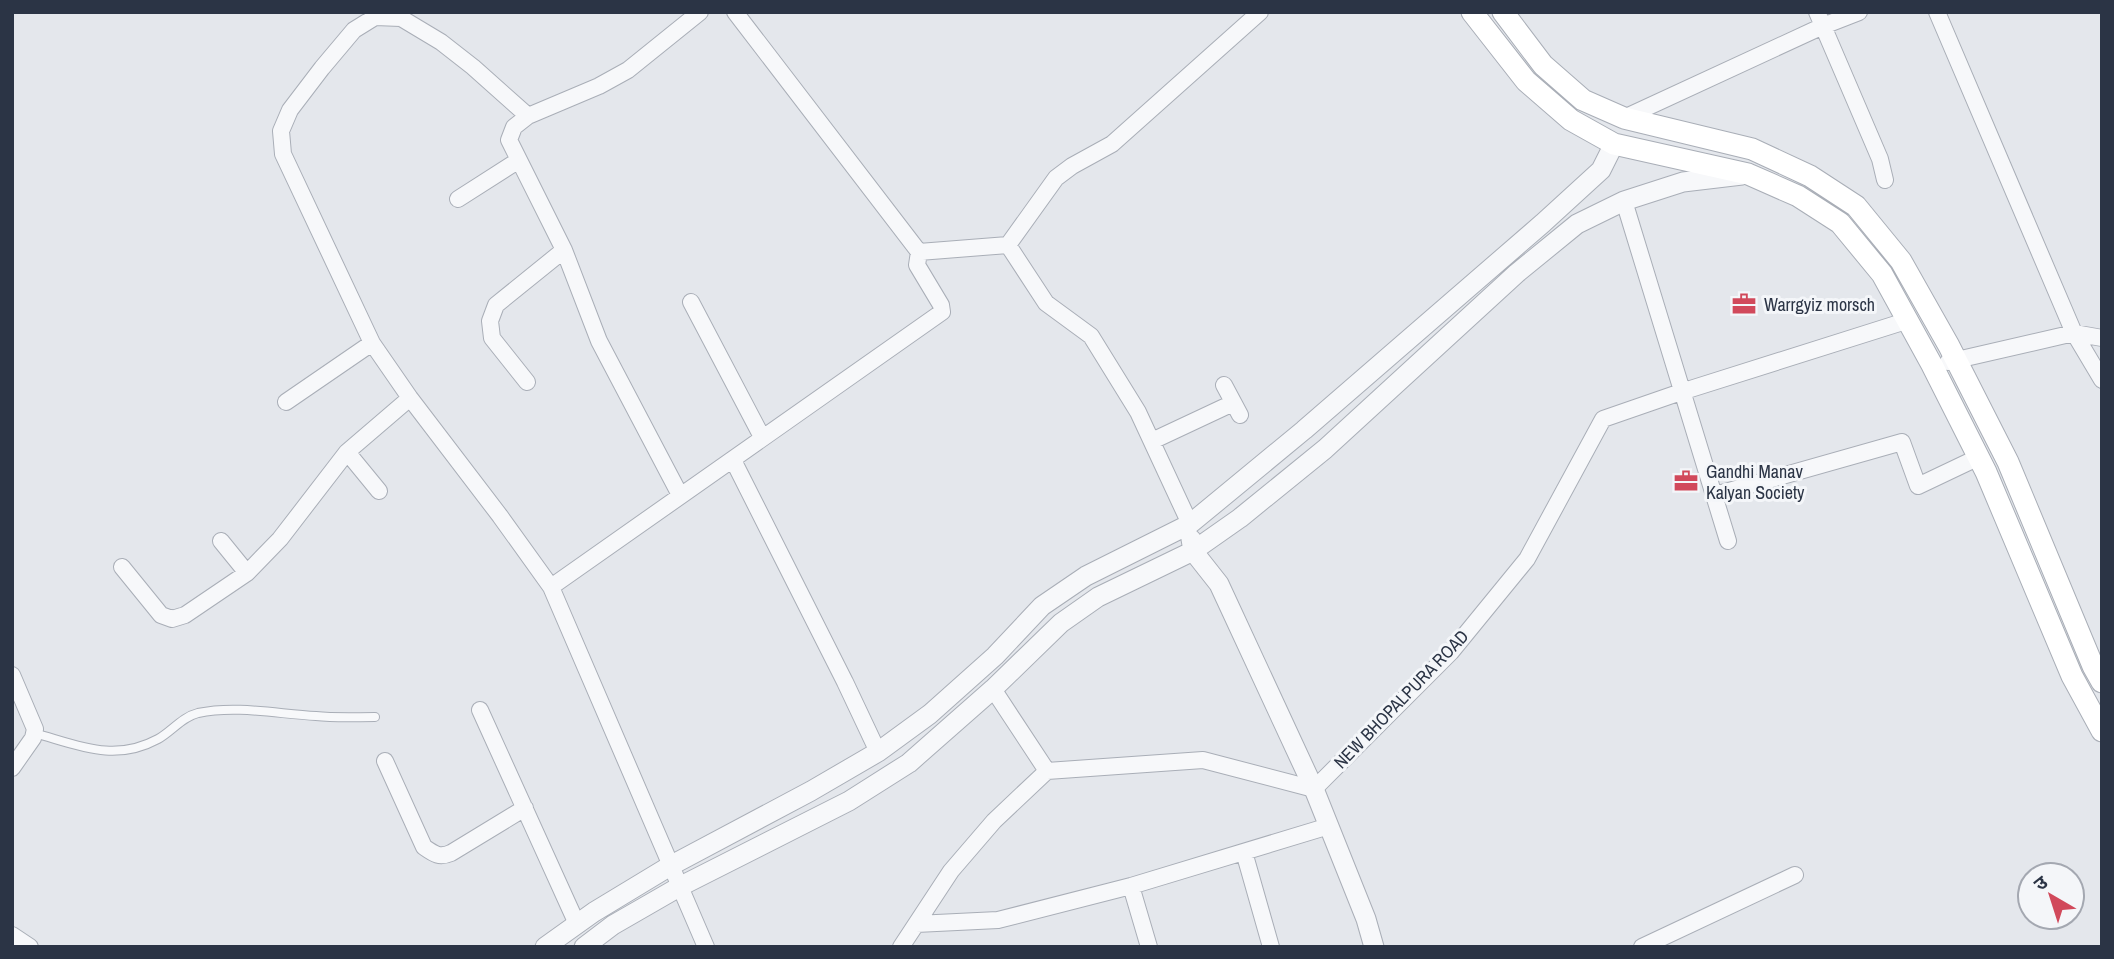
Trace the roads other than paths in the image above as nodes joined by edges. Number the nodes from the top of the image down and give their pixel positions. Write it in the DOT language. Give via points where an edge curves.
graph roads {
  1 [pos="700,12"];
  2 [pos="735,12"];
  3 [pos="1260,12"];
  4 [pos="1472,12"];
  5 [pos="1503,12"];
  6 [pos="1859,12"];
  7 [pos="1937,12"];
  8 [pos="373,14"];
  9 [pos="1820,19"];
  10 [pos="528,116"];
  11 [pos="1625,117"];
  12 [pos="1615,144"];
  13 [pos="519,160"];
  14 [pos="1748,174"];
  15 [pos="1885,180"];
  16 [pos="458,199"];
  17 [pos="1624,201"];
  18 [pos="1008,244"];
  19 [pos="564,250"];
  20 [pos="919,252"];
  21 [pos="691,302"];
  22 [pos="1909,320"];
  23 [pos="2074,333"];
  24 [pos="2102,338"];
  25 [pos="372,343"];
  26 [pos="1955,360"];
  27 [pos="1932,365"];
  28 [pos="2102,380"];
  29 [pos="527,382"];
  30 [pos="1223,385"];
  31 [pos="1681,392"];
  32 [pos="410,398"];
  33 [pos="286,402"];
  34 [pos="762,437"];
  35 [pos="1152,441"];
  36 [pos="347,453"];
  37 [pos="1979,457"];
  38 [pos="733,460"];
  39 [pos="379,491"];
  40 [pos="680,495"];
  41 [pos="1715,495"];
  42 [pos="1190,524"];
  43 [pos="221,541"];
  44 [pos="1728,541"];
  45 [pos="1193,551"];
  46 [pos="122,567"];
  47 [pos="247,573"];
  48 [pos="551,587"];
  49 [pos="12,675"];
  50 [pos="2102,682"];
  51 [pos="993,689"];
  52 [pos="480,710"];
  53 [pos="375,717"];
  54 [pos="2102,731"];
  55 [pos="34,733"];
  56 [pos="878,752"];
  57 [pos="385,761"];
  58 [pos="12,768"];
  59 [pos="1047,771"];
  60 [pos="1314,789"];
  61 [pos="525,808"];
  62 [pos="1329,826"];
  63 [pos="1244,852"];
  64 [pos="670,866"];
  65 [pos="1795,875"];
  66 [pos="1131,886"];
  67 [pos="679,887"];
  68 [pos="577,924"];
  69 [pos="916,924"];
  70 [pos="12,935"];
  71 [pos="30,947"];
  72 [pos="545,947"];
  73 [pos="584,947"];
  74 [pos="706,947"];
  75 [pos="901,947"];
  76 [pos="1149,947"];
  77 [pos="1271,947"];
  78 [pos="1374,947"];
  79 [pos="1642,947"];
  1 -- 10 [label="street" via="628,70"];
  2 -- 20 [label="street"];
  3 -- 18 [label="street" via="1112,144 1056,178"];
  4 -- 12 [label="main road" via="1526,81 1571,120"];
  5 -- 11 [label="main road" via="1543,65 1573,92"];
  6 -- 9 [label="street"];
  7 -- 23 [label="street"];
  8 -- 10 [label="street" via="401,18 441,42"];
  8 -- 25 [label="street" via="322,68 290,110 281,131 283,154"];
  9 -- 11 [label="street"];
  9 -- 15 [label="street"];
  10 -- 13 [label="street" via="514,127 509,140"];
  11 -- 26 [label="main road" via="1752,149 1810,176 1856,206 1901,261"];
  12 -- 14 [label="main road"];
  12 -- 42 [label="street" via="1601,170 1553,214"];
  13 -- 16 [label="street"];
  13 -- 19 [label="street"];
  14 -- 17 [label="street" via="1683,182"];
  14 -- 22 [label="main road" via="1798,196 1840,223 1882,274"];
  17 -- 31 [label="street"];
  17 -- 45 [label="street" via="1577,224 1557,240 1325,449"];
  18 -- 20 [label="street"];
  18 -- 35 [label="street" via="1046,303 1091,336"];
  19 -- 29 [label="street" via="496,305 490,321 492,338"];
  19 -- 40 [label="street" via="599,341"];
  20 -- 34 [label="street" via="917,265 942,312"];
  21 -- 34 [label="street"];
  22 -- 27 [label="main road"];
  22 -- 31 [label="street, NEW BHOPALPURA ROAD"];
  23 -- 24 [label="street"];
  23 -- 26 [label="street"];
  23 -- 28 [label="street"];
  25 -- 32 [label="street"];
  25 -- 33 [label="street"];
  26 -- 27 [label="street"];
  26 -- 50 [label="main road" via="2008,462"];
  27 -- 37 [label="main road"];
  30 -- 35 [label="street" via="1236,409"];
  31 -- 41 [label="street"];
  31 -- 60 [label="street, NEW BHOPALPURA ROAD" via="1602,419 1527,559 1451,652"];
  32 -- 36 [label="street"];
  32 -- 48 [label="street"];
  34 -- 38 [label="street"];
  35 -- 42 [label="street"];
  36 -- 39 [label="street"];
  36 -- 47 [label="street" via="281,539"];
  37 -- 41 [label="street" via="1918,486 1902,442"];
  37 -- 54 [label="main road" via="2072,676"];
  38 -- 40 [label="street"];
  38 -- 56 [label="street"];
  40 -- 48 [label="street"];
  41 -- 44 [label="street"];
  42 -- 45 [label="street"];
  42 -- 56 [label="street" via="1086,576 1042,606 930,714"];
  43 -- 47 [label="street"];
  45 -- 51 [label="street" via="1098,597 1061,623"];
  45 -- 60 [label="street" via="1219,584"];
  46 -- 47 [label="street" via="162,615 172,619"];
  48 -- 64 [label="street"];
  49 -- 55 [label="street"];
  51 -- 59 [label="street"];
  51 -- 67 [label="street" via="909,763 849,802"];
  52 -- 61 [label="street"];
  53 -- 55 [label="lane" via="234,711 196,714 147,744 104,752"];
  55 -- 58 [label="street"];
  56 -- 64 [label="street"];
  57 -- 61 [label="street" via="424,847 442,857"];
  59 -- 60 [label="street" via="1203,760"];
  59 -- 69 [label="street" via="951,871"];
  60 -- 62 [label="street"];
  61 -- 68 [label="street"];
  62 -- 63 [label="street"];
  62 -- 78 [label="street"];
  63 -- 66 [label="street"];
  63 -- 77 [label="street"];
  64 -- 67 [label="street"];
  64 -- 68 [label="street"];
  65 -- 79 [label="street"];
  66 -- 69 [label="street" via="998,920"];
  66 -- 76 [label="street"];
  67 -- 73 [label="street"];
  67 -- 74 [label="street"];
  68 -- 72 [label="street"];
  69 -- 75 [label="street"];
  70 -- 71 [label="street"];
}
